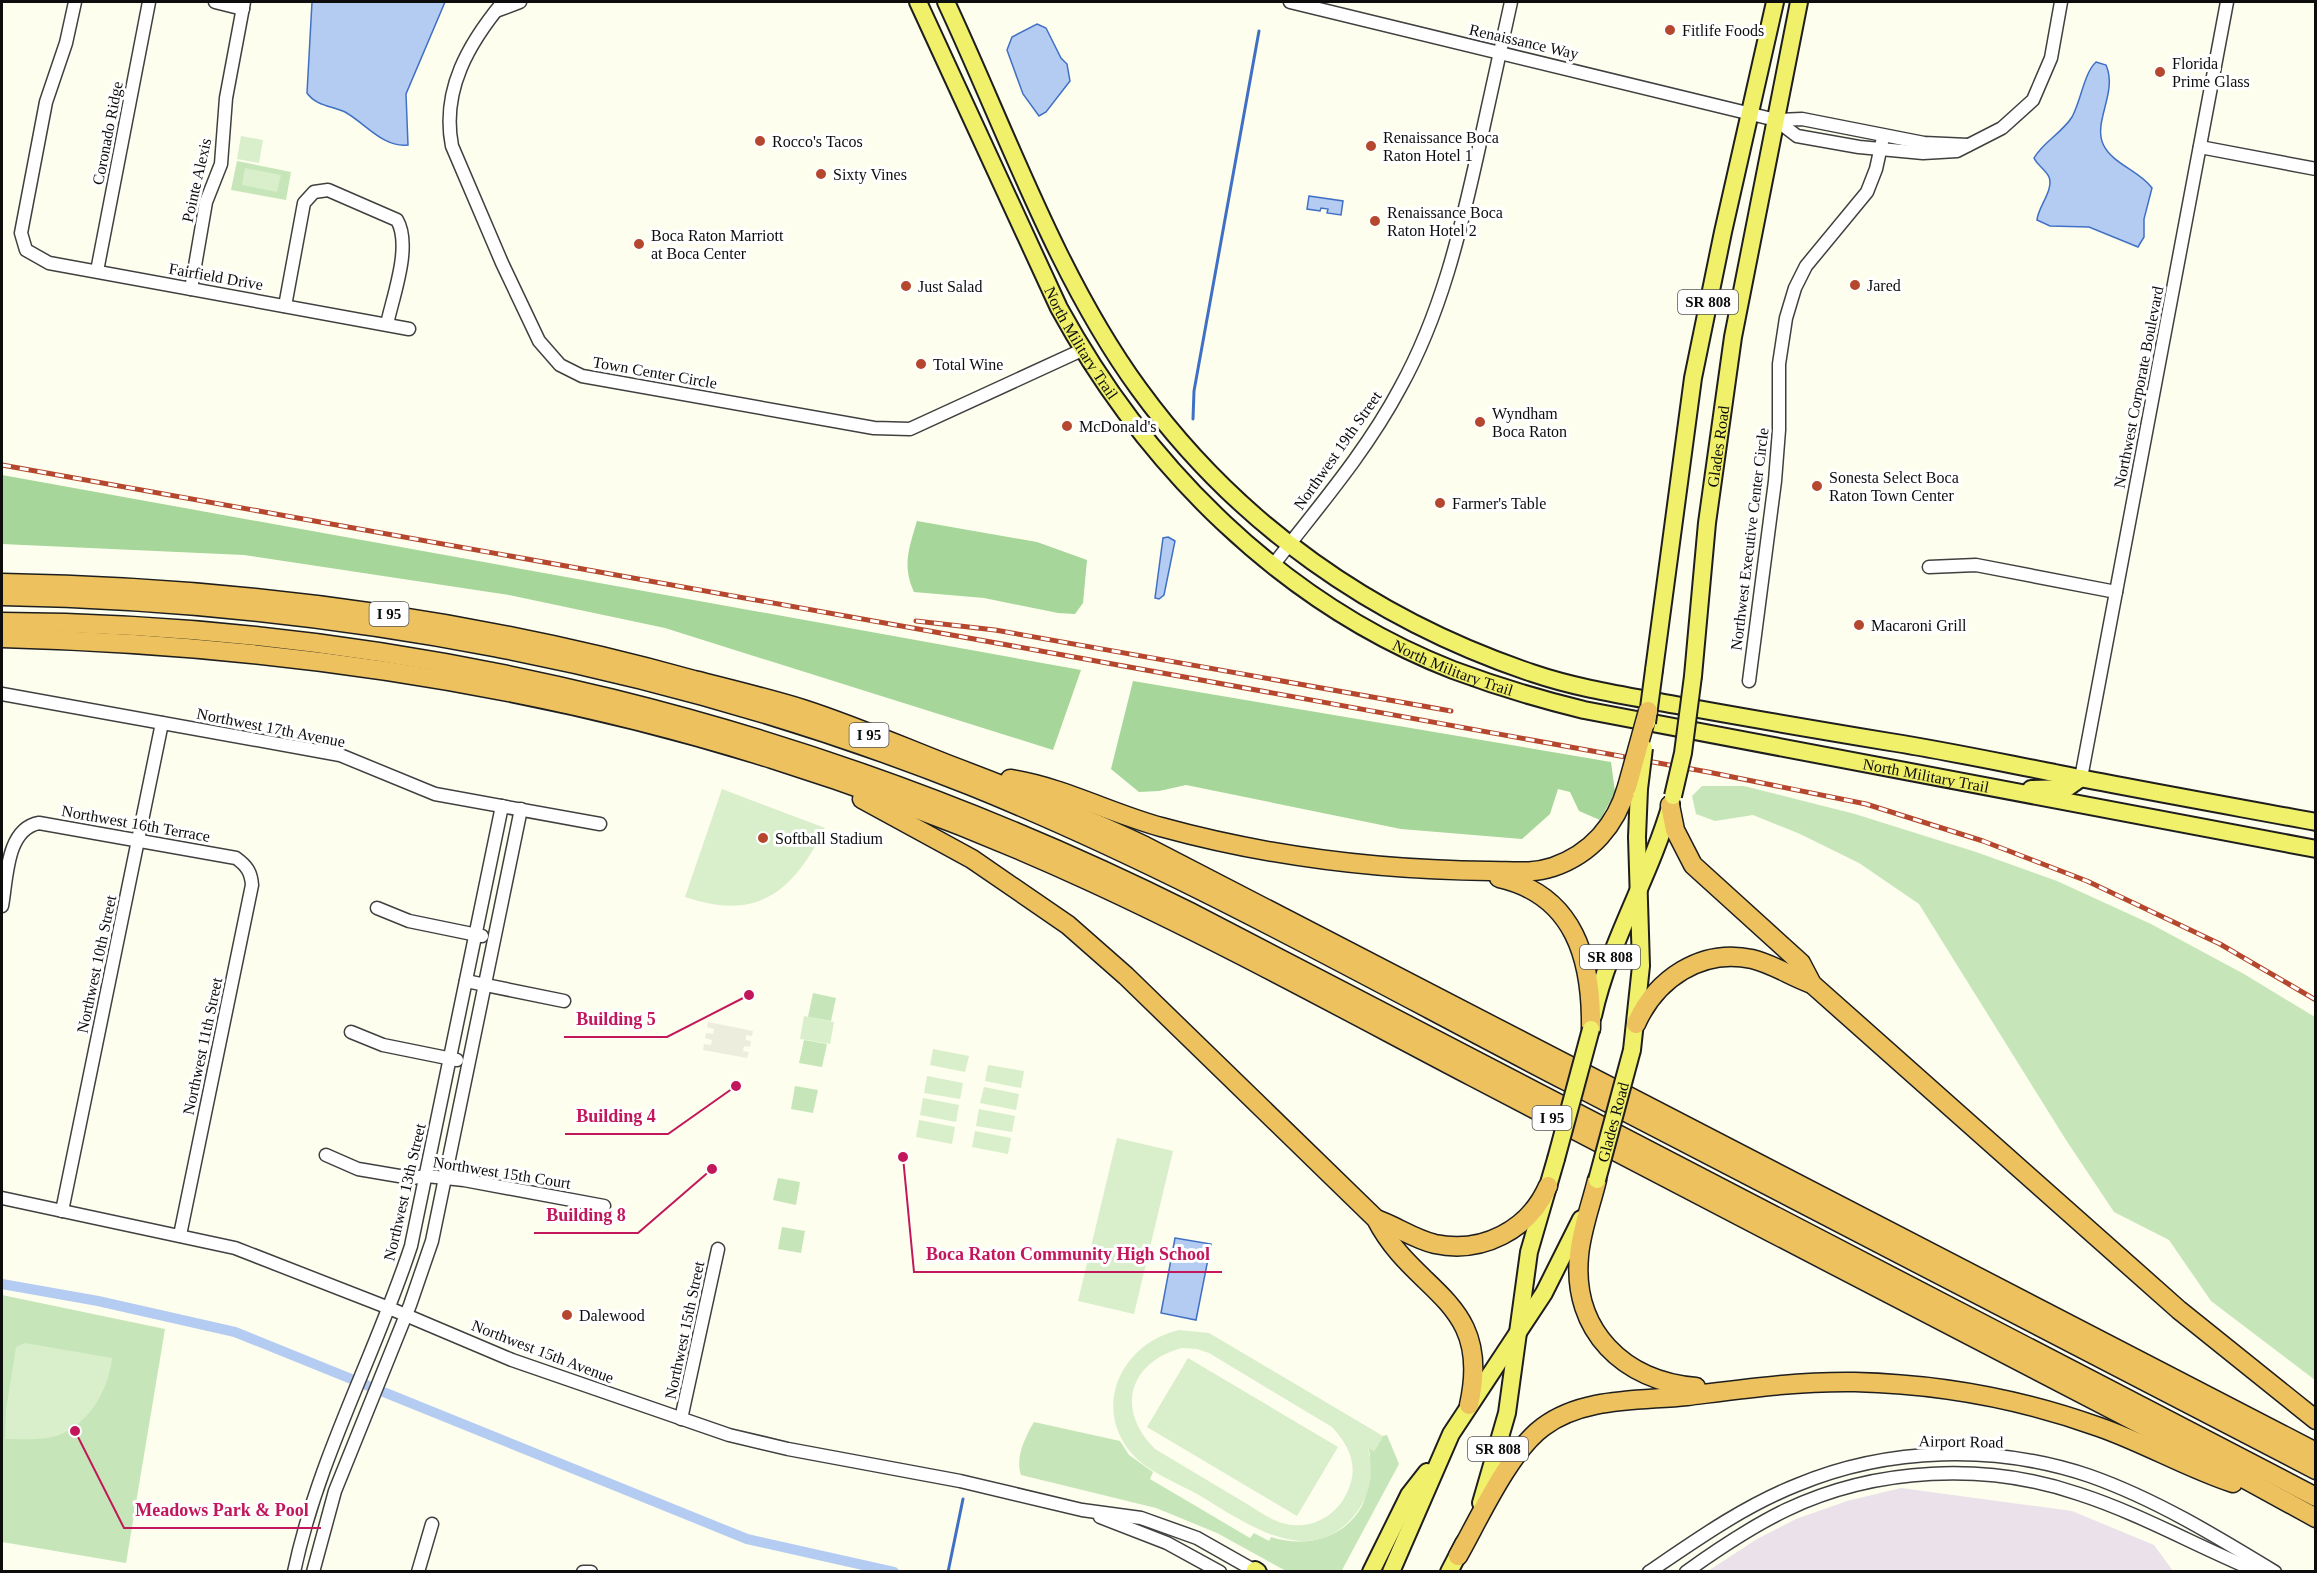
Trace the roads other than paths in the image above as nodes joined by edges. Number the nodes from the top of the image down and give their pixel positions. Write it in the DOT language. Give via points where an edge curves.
graph roads {
  1 [pos="75,2"];
  2 [pos="149,2"];
  3 [pos="215,2"];
  4 [pos="520,2"];
  5 [pos="918,2"];
  6 [pos="946,2"];
  7 [pos="1290,2"];
  8 [pos="1511,2"];
  9 [pos="1775,2"];
  10 [pos="1799,2"];
  11 [pos="2061,2"];
  12 [pos="2227,2"];
  13 [pos="243,5"];
  14 [pos="499,7"];
  15 [pos="1500,53"];
  16 [pos="1750,114"];
  17 [pos="971,118"];
  18 [pos="1776,120"];
  19 [pos="1881,145"];
  20 [pos="1968,145"];
  21 [pos="2200,147"];
  22 [pos="1016,156"];
  23 [pos="992,163"];
  24 [pos="2316,169"];
  25 [pos="1030,188"];
  26 [pos="97,272"];
  27 [pos="191,288"];
  28 [pos="285,306"];
  29 [pos="387,324"];
  30 [pos="409,328"];
  31 [pos="1082,350"];
  32 [pos="1288,545"];
  33 [pos="1274,564"];
  34 [pos="1929,567"];
  35 [pos="2,583"];
  36 [pos="2116,592"];
  37 [pos="2,596"];
  38 [pos="2,622"];
  39 [pos="2,638"];
  40 [pos="1749,681"];
  41 [pos="2,694"];
  42 [pos="1648,711"];
  43 [pos="162,723"];
  44 [pos="807,771"];
  45 [pos="970,773"];
  46 [pos="2081,778"];
  47 [pos="1633,788"];
  48 [pos="1994,790"];
  49 [pos="1672,800"];
  50 [pos="502,806"];
  51 [pos="521,809"];
  52 [pos="2316,822"];
  53 [pos="600,824"];
  54 [pos="138,841"];
  55 [pos="2316,849"];
  56 [pos="246,865"];
  57 [pos="1465,872"];
  58 [pos="1639,889"];
  59 [pos="2,906"];
  60 [pos="377,908"];
  61 [pos="476,935"];
  62 [pos="494,939"];
  63 [pos="466,981"];
  64 [pos="485,984"];
  65 [pos="1812,984"];
  66 [pos="564,1001"];
  67 [pos="1636,1024"];
  68 [pos="1591,1029"];
  69 [pos="351,1032"];
  70 [pos="450,1058"];
  71 [pos="469,1063"];
  72 [pos="326,1155"];
  73 [pos="427,1176"];
  74 [pos="445,1178"];
  75 [pos="1597,1180"];
  76 [pos="1548,1186"];
  77 [pos="2,1198"];
  78 [pos="604,1206"];
  79 [pos="62,1211"];
  80 [pos="1376,1219"];
  81 [pos="180,1235"];
  82 [pos="718,1249"];
  83 [pos="389,1308"];
  84 [pos="406,1315"];
  85 [pos="1516,1336"];
  86 [pos="1729,1390"];
  87 [pos="1468,1405"];
  88 [pos="681,1419"];
  89 [pos="2316,1420"];
  90 [pos="1443,1449"];
  91 [pos="2316,1452"];
  92 [pos="2316,1470"];
  93 [pos="2316,1497"];
  94 [pos="2280,1500"];
  95 [pos="1082,1510"];
  96 [pos="2316,1518"];
  97 [pos="432,1524"];
  98 [pos="1453,1564"];
  99 [pos="1256,1571"];
  100 [pos="294,1572"];
  101 [pos="313,1572"];
  102 [pos="418,1572"];
  103 [pos="583,1572"];
  104 [pos="591,1572"];
  105 [pos="1220,1572"];
  106 [pos="1371,1572"];
  107 [pos="1391,1572"];
  108 [pos="1649,1572"];
  109 [pos="1686,1572"];
  110 [pos="2259,1572"];
  111 [pos="2275,1572"];
  1 -- 26 [label="street, Fairfield Drive" via="46,102 21,233 23,246 31,256"];
  2 -- 26 [label="street, Coronado Ridge"];
  3 -- 13 [label="street"];
  4 -- 14 [label="street, Town Center Circle"];
  5 -- 17 [label="main road, North Military Trail"];
  6 -- 22 [label="main road, North Military Trail"];
  7 -- 15 [label="street, Renaissance Way"];
  8 -- 15 [label="street, Northwest 19th Street"];
  9 -- 16 [label="main road, Glades Road / SR 808"];
  10 -- 18 [label="main road, Glades Road / SR 808"];
  11 -- 20 [label="street" via="2051,58 2033,100 2002,128"];
  12 -- 21 [label="street, Northwest Corporate Boulevard"];
  13 -- 27 [label="street, Pointe Alexis" via="226,98 221,164 206,202"];
  14 -- 31 [label="street, Town Center Circle" via="474,39 458,75 449,130 452,146 539,341 567,370 582,376 901,430"];
  15 -- 16 [label="street, Renaissance Way"];
  15 -- 32 [label="street, Northwest 19th Street" via="1454,253 1426,333 1401,388 1376,428"];
  16 -- 18 [label="street, Renaissance Way"];
  16 -- 42 [label="main road, Glades Road / SR 808, bridge" via="1694,378"];
  17 -- 22 [label="main road"];
  17 -- 23 [label="main road, North Military Trail"];
  18 -- 19 [label="street" via="1797,136"];
  18 -- 20 [label="street" via="1802,119 1924,143"];
  18 -- 49 [label="main road, Glades Road / SR 808, bridge" via="1724,392 1683,753"];
  19 -- 20 [label="street" via="1942,153"];
  19 -- 40 [label="street, Northwest Executive Center Circle" via="1863,199 1806,266 1786,318 1779,364 1777,462"];
  21 -- 24 [label="street"];
  21 -- 36 [label="street, Northwest Corporate Boulevard"];
  22 -- 25 [label="main road, North Military Trail"];
  23 -- 25 [label="main road"];
  23 -- 31 [label="main road, North Military Trail" via="1043,276"];
  25 -- 32 [label="main road, North Military Trail" via="1087,306 1137,386 1209,474"];
  26 -- 27 [label="street, Fairfield Drive"];
  27 -- 28 [label="street, Fairfield Drive"];
  28 -- 29 [label="street, Fairfield Drive"];
  28 -- 29 [label="street" via="304,203 314,192 328,190 397,220 401,226 403,247"];
  29 -- 30 [label="street, Fairfield Drive"];
  31 -- 33 [label="main road, North Military Trail" via="1119,405 1171,470 1206,507"];
  32 -- 33 [label="street, Northwest 19th Street"];
  32 -- 46 [label="main road, North Military Trail" via="1354,591 1414,623 1534,674 1589,689"];
  33 -- 48 [label="main road, North Military Trail" via="1340,613 1401,646 1525,695"];
  34 -- 36 [label="street" via="1976,565"];
  35 -- 45 [label="highway, I 95" via="100,585 249,596 508,635 628,661 805,710"];
  36 -- 46 [label="street, Northwest Corporate Boulevard"];
  37 -- 92 [label="highway" via="220,607 360,623 459,640 692,694 794,724 959,782 1163,872"];
  38 -- 93 [label="highway" via="222,633 480,669 706,723 816,756 948,804 1088,862 1182,908"];
  39 -- 44 [label="highway, I 95" via="219,649 414,674 628,719"];
  41 -- 43 [label="street, Northwest 17th Avenue"];
  42 -- 47 [label="highway, bridge"];
  43 -- 50 [label="street, Northwest 17th Avenue" via="340,755 435,794"];
  43 -- 54 [label="street, Northwest 10th Street"];
  44 -- 80 [label="highway" via="958,850 1068,925 1126,976"];
  44 -- 94 [label="highway, I 95" via="987,836 1154,912"];
  45 -- 57 [label="highway" via="1036,783 1160,827 1272,854"];
  45 -- 91 [label="highway, I 95" via="1071,811 1180,863"];
  46 -- 48 [label="main road" via="2067,788"];
  46 -- 52 [label="main road, North Military Trail"];
  47 -- 57 [label="highway" via="1608,828 1571,860 1527,873"];
  47 -- 58 [label="main road, Glades Road / SR 808"];
  48 -- 55 [label="main road, North Military Trail"];
  49 -- 58 [label="main road, Glades Road / SR 808"];
  49 -- 65 [label="highway" via="1678,838 1693,865 1801,963"];
  50 -- 51 [label="street, Northwest 17th Avenue"];
  50 -- 61 [label="street, Northwest 13th Street"];
  51 -- 53 [label="street, Northwest 17th Avenue"];
  51 -- 62 [label="street"];
  54 -- 56 [label="street, Northwest 16th Terrace" via="236,858"];
  54 -- 59 [label="street, Northwest 16th Terrace" via="39,823 28,825 15,842"];
  54 -- 79 [label="street, Northwest 10th Street"];
  56 -- 81 [label="street, Northwest 11th Street" via="252,885"];
  57 -- 68 [label="highway" via="1522,885 1561,915 1573,931 1585,961"];
  58 -- 67 [label="main road, Glades Road / SR 808" via="1641,966"];
  58 -- 68 [label="main road, Glades Road / SR 808" via="1614,946"];
  60 -- 61 [label="street" via="409,921"];
  61 -- 62 [label="street"];
  61 -- 63 [label="street, Northwest 13th Street"];
  62 -- 64 [label="street"];
  63 -- 64 [label="street"];
  63 -- 70 [label="street, Northwest 13th Street"];
  64 -- 66 [label="street"];
  64 -- 71 [label="street"];
  65 -- 67 [label="highway" via="1752,959 1707,960 1661,985"];
  65 -- 89 [label="highway" via="2179,1310"];
  67 -- 75 [label="main road, Glades Road / SR 808, bridge"];
  68 -- 76 [label="main road, Glades Road / SR 808, bridge"];
  69 -- 70 [label="street" via="383,1045"];
  70 -- 71 [label="street"];
  70 -- 73 [label="street, Northwest 13th Street"];
  71 -- 74 [label="street"];
  72 -- 73 [label="street, Northwest 15th Court" via="358,1169 411,1178"];
  73 -- 74 [label="street, Northwest 15th Court"];
  73 -- 83 [label="street, Northwest 13th Street" via="411,1246"];
  74 -- 78 [label="street, Northwest 15th Court"];
  74 -- 84 [label="street" via="427,1260"];
  75 -- 85 [label="main road, Glades Road / SR 808" via="1555,1274"];
  75 -- 86 [label="highway" via="1578,1266 1580,1297 1592,1327 1613,1353 1648,1377 1679,1386"];
  76 -- 80 [label="highway" via="1525,1220 1501,1236 1479,1244 1434,1244"];
  76 -- 85 [label="main road, Glades Road / SR 808" via="1528,1252"];
  77 -- 79 [label="street, Northwest 15th Avenue"];
  79 -- 81 [label="street, Northwest 15th Avenue"];
  80 -- 87 [label="highway" via="1387,1241 1447,1300 1463,1323 1474,1361"];
  81 -- 83 [label="street, Northwest 15th Avenue" via="235,1248"];
  82 -- 88 [label="street, Northwest 15th Street"];
  83 -- 84 [label="street, Northwest 15th Avenue"];
  83 -- 100 [label="street, Northwest 13th Street" via="314,1495"];
  84 -- 88 [label="street, Northwest 15th Avenue" via="512,1360"];
  84 -- 101 [label="street" via="335,1491"];
  85 -- 87 [label="main road, Glades Road / SR 808"];
  85 -- 98 [label="main road, Glades Road / SR 808" via="1510,1395 1498,1449 1479,1508"];
  86 -- 94 [label="highway" via="1856,1382 1986,1396 2100,1427 2214,1477"];
  86 -- 98 [label="highway" via="1594,1405 1550,1422 1520,1451"];
  87 -- 90 [label="main road, Glades Road / SR 808"];
  88 -- 95 [label="street, Northwest 15th Avenue" via="765,1444 960,1481"];
  90 -- 106 [label="main road" via="1409,1495"];
  90 -- 107 [label="main road, Glades Road / SR 808"];
  94 -- 96 [label="highway, I 95"];
  95 -- 99 [label="street, Northwest 15th Avenue" via="1129,1515 1166,1526"];
  95 -- 105 [label="street, Northwest 15th Avenue" via="1161,1540"];
  97 -- 102 [label="street"];
  103 -- 104 [label="street"];
  108 -- 111 [label="street, Airport Road" via="1747,1509 1798,1484 1888,1460 1952,1455 2018,1459 2091,1477 2196,1526"];
  109 -- 110 [label="street, Airport Road" via="1754,1527 1806,1502 1879,1481 1953,1473 2009,1477 2064,1489 2100,1501"];
}
